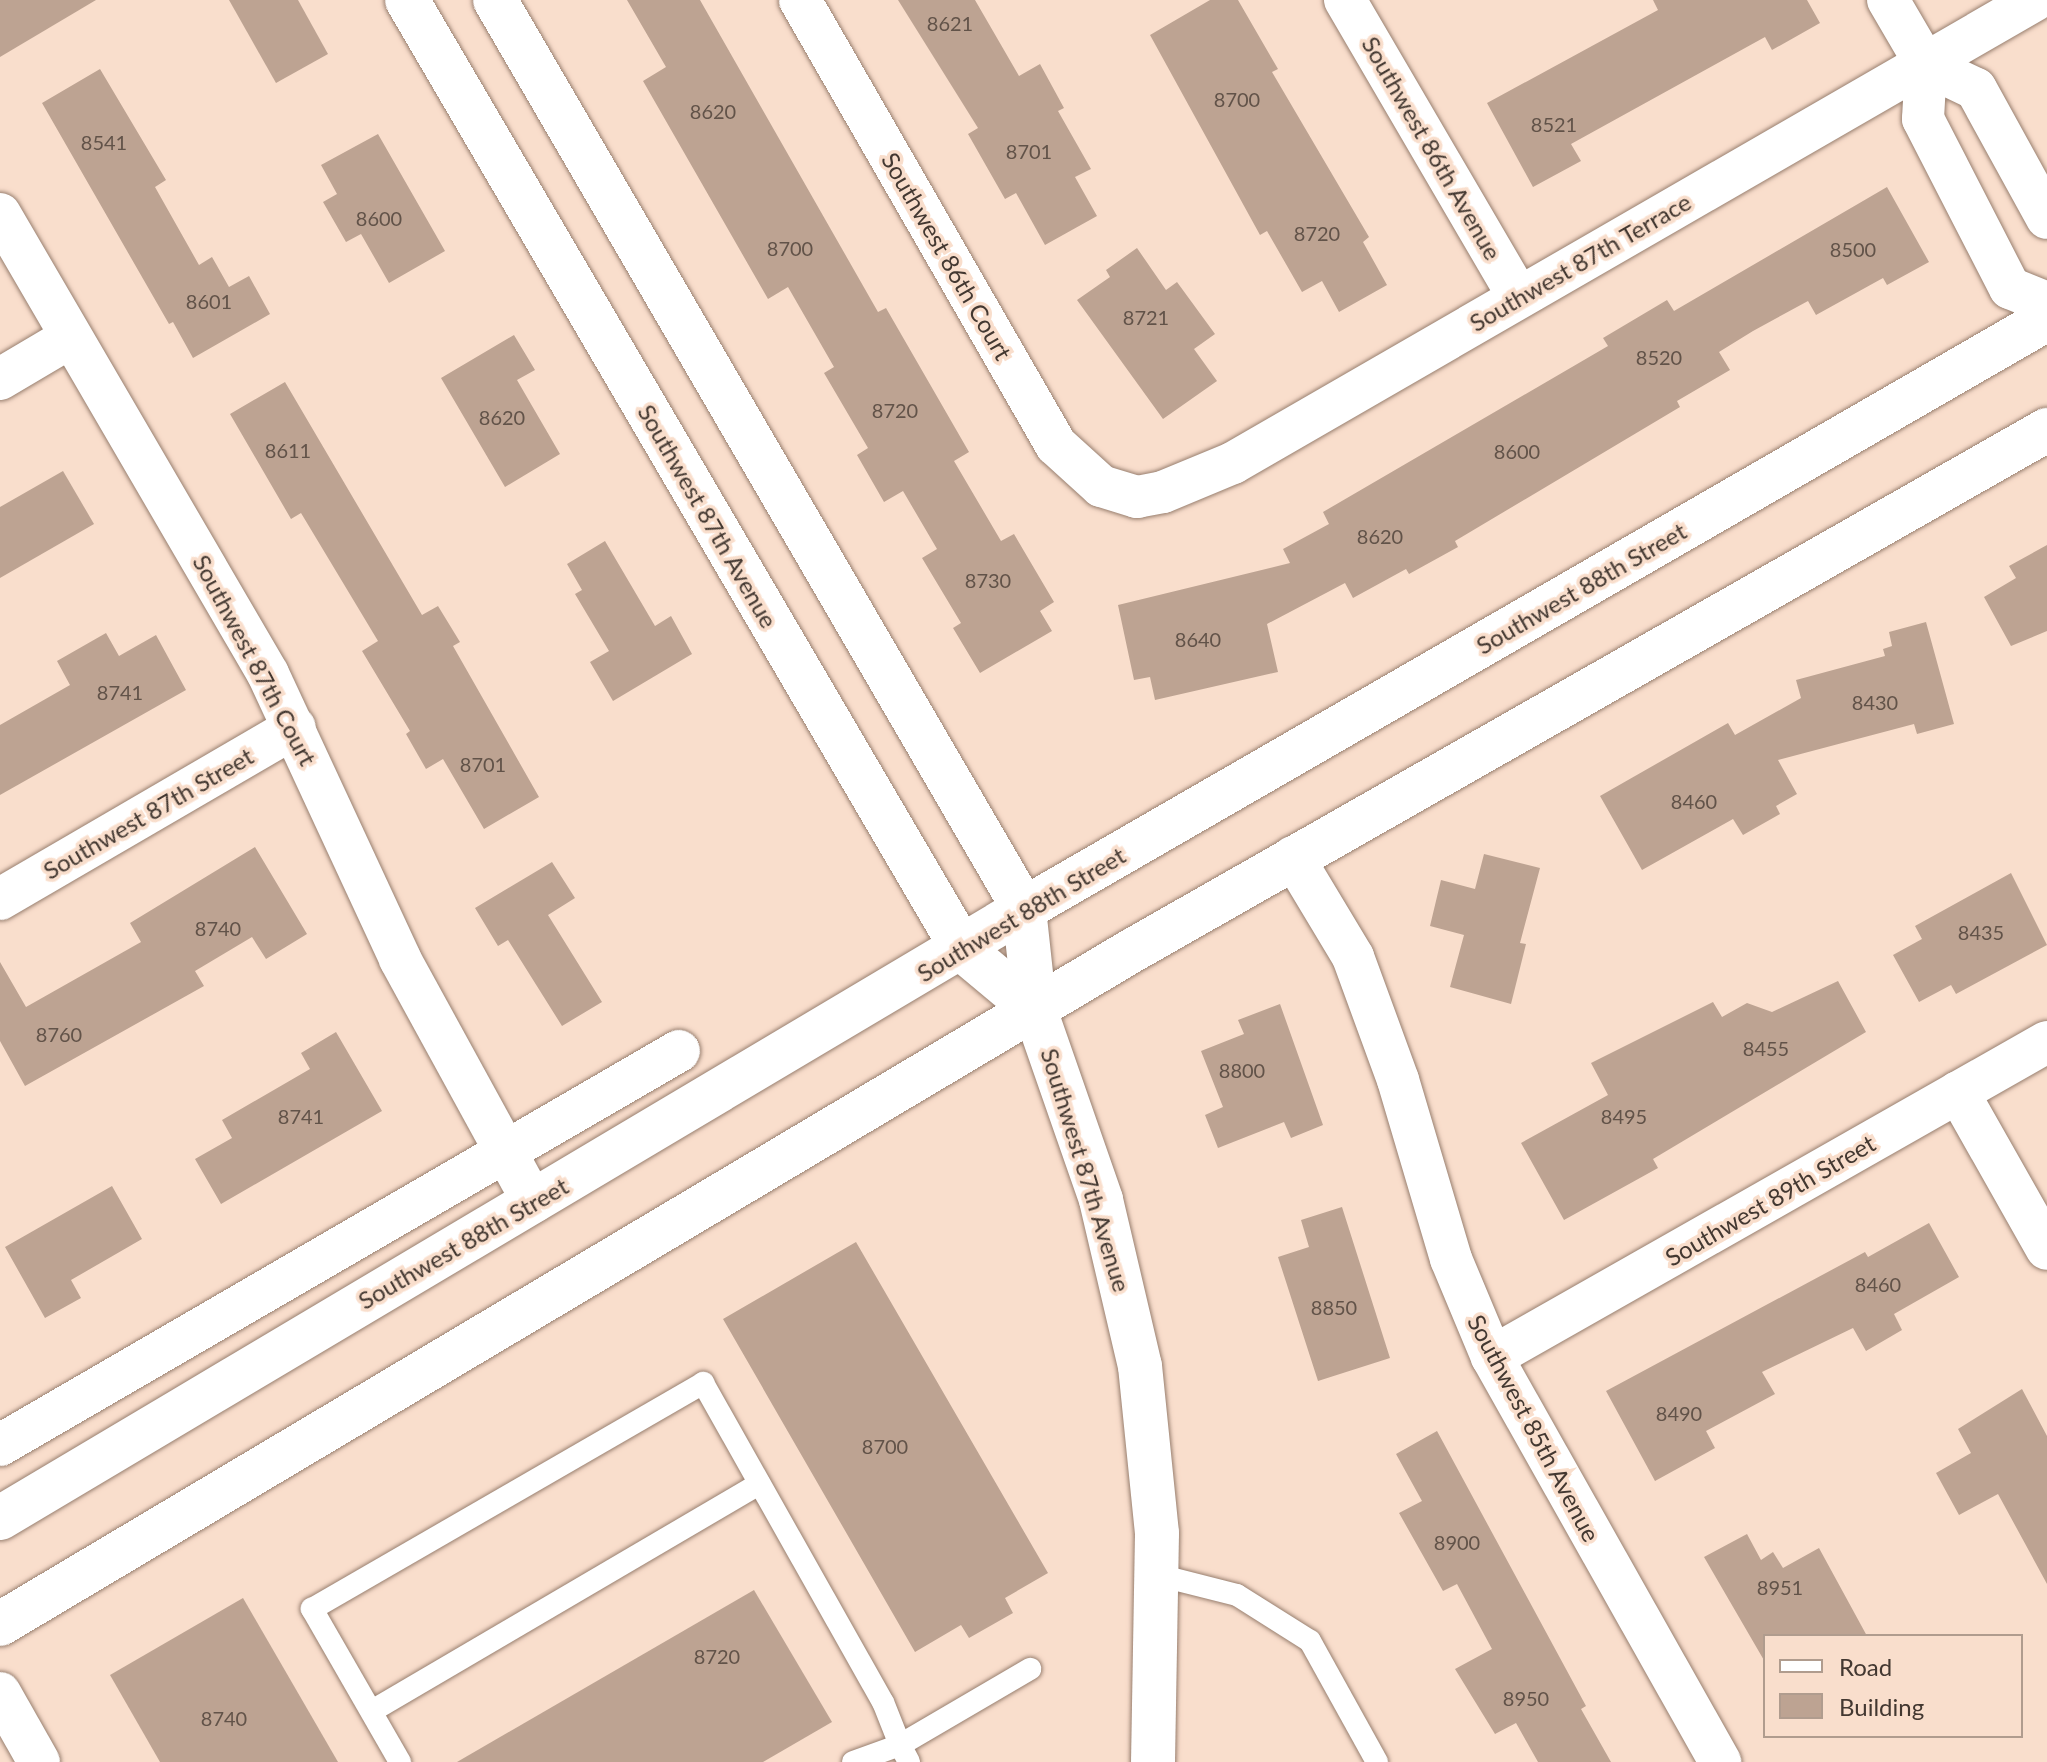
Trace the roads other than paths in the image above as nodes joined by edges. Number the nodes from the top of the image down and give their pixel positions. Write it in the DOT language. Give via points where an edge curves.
graph roads {
  1 [pos="407,0"];
  2 [pos="495,0"];
  3 [pos="800,0"];
  4 [pos="1345,0"];
  5 [pos="1888,0"];
  6 [pos="2035,0"];
  7 [pos="1926,65"];
  8 [pos="0,214"];
  9 [pos="2047,218"];
  10 [pos="1518,296"];
  11 [pos="2047,303"];
  12 [pos="2047,319"];
  13 [pos="71,337"];
  14 [pos="0,379"];
  15 [pos="2047,430"];
  16 [pos="1116,493"];
  17 [pos="295,727"];
  18 [pos="1293,857"];
  19 [pos="0,899"];
  20 [pos="1024,909"];
  21 [pos="963,950"];
  22 [pos="1035,1010"];
  23 [pos="2047,1042"];
  24 [pos="679,1051"];
  25 [pos="1958,1092"];
  26 [pos="505,1150"];
  27 [pos="533,1202"];
  28 [pos="2047,1249"];
  29 [pos="1492,1357"];
  30 [pos="0,1445"];
  31 [pos="759,1484"];
  32 [pos="0,1518"];
  33 [pos="1158,1575"];
  34 [pos="0,1624"];
  35 [pos="1030,1669"];
  36 [pos="0,1693"];
  37 [pos="372,1711"];
  38 [pos="905,1753"];
  39 [pos="39,1762"];
  40 [pos="400,1762"];
  41 [pos="853,1762"];
  42 [pos="1153,1762"];
  43 [pos="1377,1762"];
  44 [pos="1720,1762"];
  1 -- 21 [label="main road, Southwest 87th Avenue"];
  2 -- 20 [label="main road, Southwest 87th Avenue"];
  3 -- 16 [label="street, Southwest 86th Court" via="1056,445 1086,476"];
  4 -- 10 [label="street, Southwest 86th Avenue"];
  5 -- 7 [label="street"];
  6 -- 7 [label="street, Southwest 87th Terrace"];
  7 -- 9 [label="street" via="1976,89"];
  7 -- 10 [label="street, Southwest 87th Terrace"];
  7 -- 11 [label="street" via="1923,119 2010,288"];
  8 -- 13 [label="street, Southwest 87th Court"];
  10 -- 16 [label="street, Southwest 87th Terrace" via="1233,463 1163,492 1137,497"];
  12 -- 20 [label="main road, Southwest 88th Street"];
  13 -- 14 [label="street"];
  13 -- 17 [label="street, Southwest 87th Court"];
  15 -- 18 [label="main road"];
  17 -- 19 [label="street, Southwest 87th Street"];
  17 -- 26 [label="street, Southwest 87th Court" via="400,959"];
  18 -- 22 [label="main road"];
  18 -- 29 [label="street, Southwest 85th Avenue" via="1353,957 1398,1080 1451,1259"];
  20 -- 21 [label="main road, Southwest 88th Street"];
  20 -- 22 [label="main road, Southwest 87th Avenue"];
  21 -- 22 [label="main road, Southwest 87th Avenue"];
  21 -- 27 [label="main road, Southwest 88th Street"];
  22 -- 33 [label="main road, Southwest 87th Avenue" via="1101,1200 1126,1295 1151,1450"];
  22 -- 34 [label="main road"];
  23 -- 25 [label="street, Southwest 89th Street"];
  24 -- 26 [label="street"];
  25 -- 28 [label="street"];
  25 -- 29 [label="street, Southwest 89th Street"];
  26 -- 27 [label="street, Southwest 87th Court"];
  26 -- 30 [label="street"];
  27 -- 32 [label="main road, Southwest 88th Street"];
  29 -- 44 [label="street, Southwest 85th Avenue"];
  31 -- 37 [label="lane"];
  31 -- 37 [label="lane" via="703,1383 312,1609"];
  31 -- 38 [label="lane" via="883,1702"];
  33 -- 42 [label="main road, Southwest 87th Avenue"];
  33 -- 43 [label="lane" via="1237,1595 1310,1641"];
  35 -- 38 [label="lane"];
  36 -- 39 [label="street"];
  37 -- 40 [label="lane"];
  38 -- 41 [label="lane"];
}
